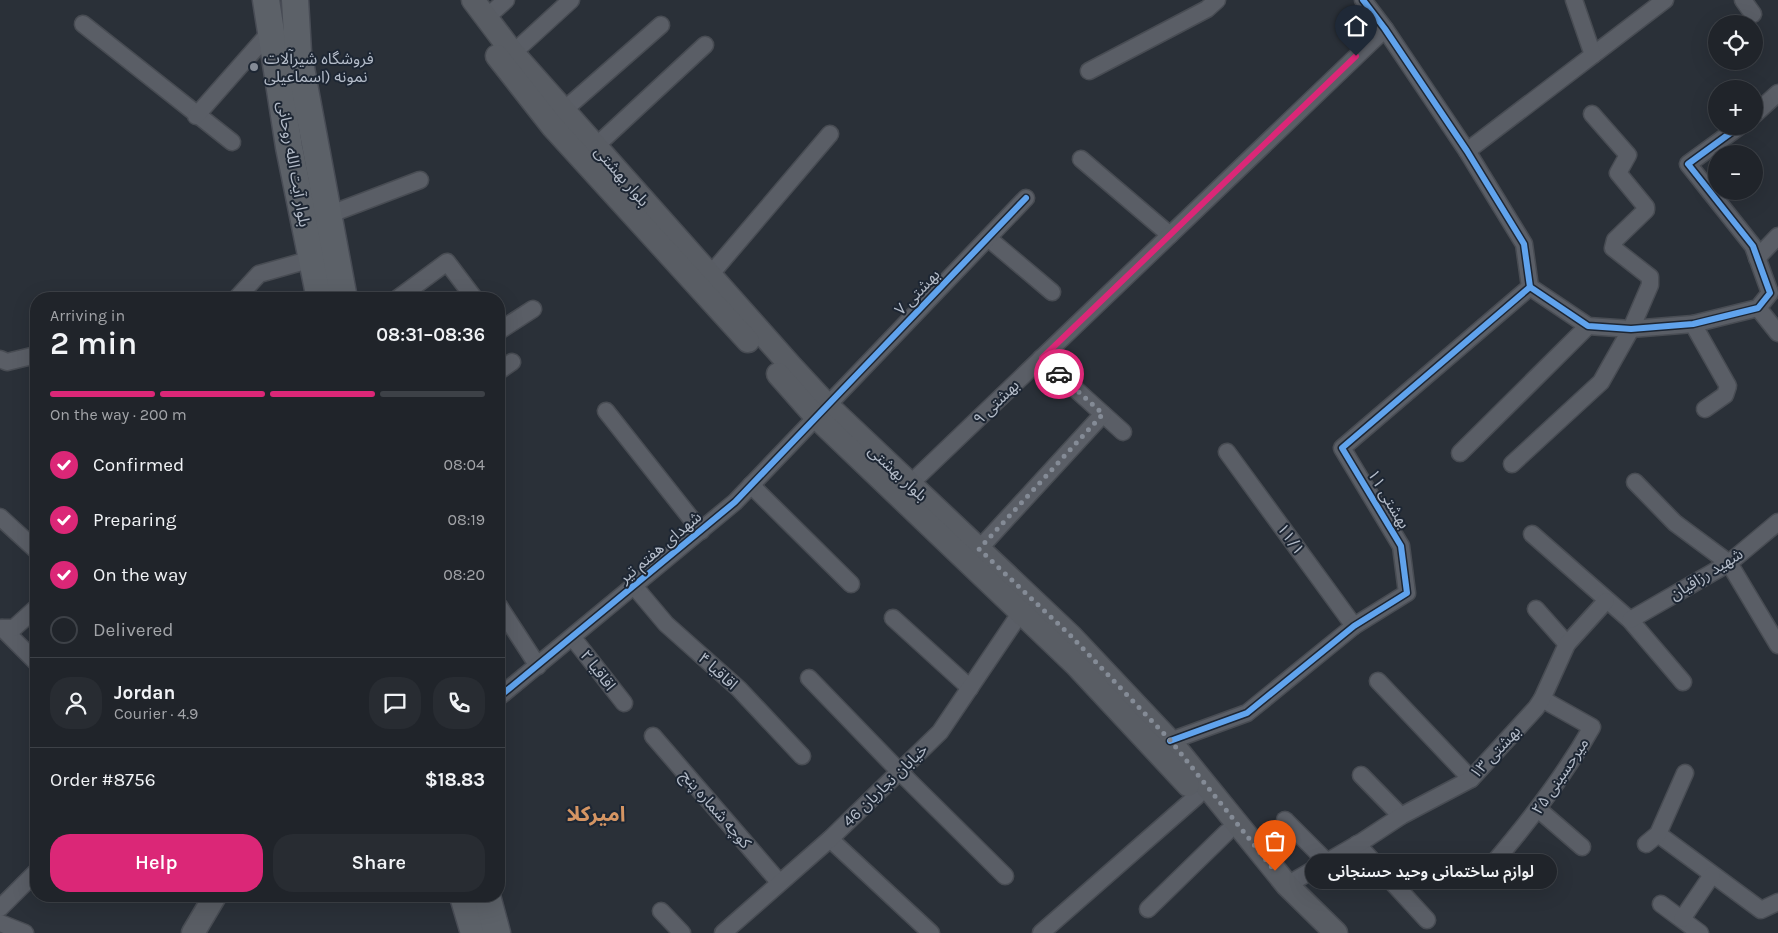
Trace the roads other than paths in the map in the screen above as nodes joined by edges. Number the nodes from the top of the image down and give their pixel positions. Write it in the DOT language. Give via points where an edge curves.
graph roads {
  1 [pos="266,0"];
  2 [pos="295,0"];
  3 [pos="457,0"];
  4 [pos="473,0"];
  5 [pos="506,0"];
  6 [pos="571,0"];
  7 [pos="1217,0"];
  8 [pos="1363,0"];
  9 [pos="1574,0"];
  10 [pos="1665,0"];
  11 [pos="1743,0"];
  12 [pos="1754,14"];
  13 [pos="486,18"];
  14 [pos="83,24"];
  15 [pos="661,25"];
  16 [pos="1385,29"];
  17 [pos="271,31"];
  18 [pos="705,44"];
  19 [pos="513,53"];
  20 [pos="1593,55"];
  21 [pos="1089,71"];
  22 [pos="1778,93"];
  23 [pos="1763,106"];
  24 [pos="564,110"];
  25 [pos="1592,114"];
  26 [pos="196,116"];
  27 [pos="830,134"];
  28 [pos="1728,135"];
  29 [pos="232,142"];
  30 [pos="596,146"];
  31 [pos="1467,151"];
  32 [pos="1081,159"];
  33 [pos="420,180"];
  34 [pos="1026,198"];
  35 [pos="328,215"];
  36 [pos="661,232"];
  37 [pos="1170,235"];
  38 [pos="1778,236"];
  39 [pos="988,238"];
  40 [pos="1757,258"];
  41 [pos="312,259"];
  42 [pos="710,275"];
  43 [pos="1530,287"];
  44 [pos="242,292"];
  45 [pos="319,292"];
  46 [pos="343,292"];
  47 [pos="407,292"];
  48 [pos="470,292"];
  49 [pos="1052,292"];
  50 [pos="1774,298"];
  51 [pos="1758,308"];
  52 [pos="533,309"];
  53 [pos="1693,324"];
  54 [pos="1588,326"];
  55 [pos="505,327"];
  56 [pos="1632,329"];
  57 [pos="1778,333"];
  58 [pos="30,356"];
  59 [pos="1042,358"];
  60 [pos="0,359"];
  61 [pos="1706,409"];
  62 [pos="606,411"];
  63 [pos="822,411"];
  64 [pos="1103,414"];
  65 [pos="1123,432"];
  66 [pos="1227,452"];
  67 [pos="1460,453"];
  68 [pos="1512,464"];
  69 [pos="1636,482"];
  70 [pos="910,484"];
  71 [pos="751,486"];
  72 [pos="0,518"];
  73 [pos="1778,522"];
  74 [pos="701,531"];
  75 [pos="1532,534"];
  76 [pos="30,545"];
  77 [pos="979,549"];
  78 [pos="1729,564"];
  79 [pos="851,584"];
  80 [pos="634,586"];
  81 [pos="1606,602"];
  82 [pos="1026,606"];
  83 [pos="1536,609"];
  84 [pos="30,613"];
  85 [pos="505,615"];
  86 [pos="893,618"];
  87 [pos="1630,620"];
  88 [pos="1354,626"];
  89 [pos="1,629"];
  90 [pos="573,638"];
  91 [pos="1567,644"];
  92 [pos="1778,645"];
  93 [pos="30,656"];
  94 [pos="538,666"];
  95 [pos="809,678"];
  96 [pos="1378,681"];
  97 [pos="1683,682"];
  98 [pos="970,688"];
  99 [pos="505,692"];
  100 [pos="1542,699"];
  101 [pos="624,703"];
  102 [pos="653,736"];
  103 [pos="1170,740"];
  104 [pos="802,756"];
  105 [pos="899,771"];
  106 [pos="1685,773"];
  107 [pos="1361,775"];
  108 [pos="1471,780"];
  109 [pos="1196,796"];
  110 [pos="1538,809"];
  111 [pos="1401,816"];
  112 [pos="1285,820"];
  113 [pos="1227,832"];
  114 [pos="830,839"];
  115 [pos="1357,844"];
  116 [pos="1582,847"];
  117 [pos="1327,862"];
  118 [pos="1490,867"];
  119 [pos="1712,875"];
  120 [pos="1006,876"];
  121 [pos="30,878"];
  122 [pos="779,882"];
  123 [pos="1287,885"];
  124 [pos="211,902"];
  125 [pos="465,902"];
  126 [pos="488,902"];
  127 [pos="1778,902"];
  128 [pos="1661,904"];
  129 [pos="0,908"];
  130 [pos="1148,909"];
  131 [pos="661,912"];
  132 [pos="1682,919"];
  133 [pos="1427,920"];
  134 [pos="2,926"];
  135 [pos="25,933"];
  136 [pos="193,933"];
  137 [pos="474,933"];
  138 [pos="497,933"];
  139 [pos="682,933"];
  140 [pos="723,933"];
  141 [pos="931,933"];
  142 [pos="1041,933"];
  143 [pos="1318,933"];
  144 [pos="1336,933"];
  145 [pos="1700,933"];
  1 -- 17 [label="main road, بلوار آیت الله روحانی"];
  2 -- 35 [label="main road, بلوار آیت الله روحانی" via="298,52"];
  3 -- 36 [label="main road, بلوار بهشتی" via="552,126"];
  4 -- 13 [label="main road, بلوار بهشتی"];
  5 -- 13 [label="street"];
  6 -- 19 [label="street"];
  7 -- 21 [label="street" via="1207,9"];
  8 -- 16 [label="street"];
  9 -- 20 [label="street"];
  10 -- 20 [label="street"];
  11 -- 12 [label="street"];
  13 -- 19 [label="main road, بلوار بهشتی"];
  14 -- 26 [label="street"];
  15 -- 24 [label="street"];
  16 -- 31 [label="street"];
  16 -- 37 [label="street, بهشتی ۹"];
  17 -- 26 [label="street"];
  17 -- 41 [label="main road, بلوار آیت الله روحانی" via="289,147"];
  18 -- 30 [label="street"];
  19 -- 24 [label="main road, بلوار بهشتی"];
  20 -- 31 [label="street"];
  22 -- 23 [label="street"];
  24 -- 30 [label="main road, بلوار بهشتی"];
  25 -- 56 [label="street" via="1628,155 1618,173 1646,207 1613,245 1650,277 1650,285"];
  26 -- 29 [label="street"];
  27 -- 42 [label="street"];
  28 -- 40 [label="street" via="1688,164 1753,246"];
  30 -- 36 [label="main road, بلوار بهشتی"];
  31 -- 43 [label="street" via="1524,244"];
  32 -- 37 [label="street"];
  33 -- 35 [label="street"];
  34 -- 39 [label="street, بهشتی ۷"];
  35 -- 46 [label="main road, بلوار آیت الله روحانی"];
  36 -- 42 [label="main road, بلوار بهشتی"];
  36 -- 63 [label="main road, بلوار بهشتی"];
  37 -- 59 [label="street, بهشتی ۹"];
  38 -- 40 [label="street"];
  39 -- 49 [label="street"];
  39 -- 63 [label="street, بهشتی ۷"];
  40 -- 50 [label="street"];
  41 -- 44 [label="street" via="259,274"];
  41 -- 45 [label="main road, بلوار آیت الله روحانی"];
  42 -- 63 [label="main road, بلوار بهشتی"];
  43 -- 54 [label="street"];
  43 -- 88 [label="street, بهشتی ۱۱" via="1342,448 1401,546 1407,593"];
  47 -- 48 [label="street" via="448,262"];
  50 -- 51 [label="street"];
  51 -- 53 [label="street"];
  51 -- 57 [label="street"];
  52 -- 55 [label="street"];
  53 -- 56 [label="street"];
  53 -- 61 [label="street" via="1728,386 1725,395"];
  54 -- 56 [label="street"];
  54 -- 67 [label="street"];
  56 -- 68 [label="street" via="1601,382"];
  58 -- 60 [label="street" via="7,362"];
  59 -- 64 [label="street"];
  59 -- 70 [label="street, بهشتی ۹"];
  62 -- 74 [label="street"];
  63 -- 70 [label="main road, بلوار بهشتی"];
  63 -- 71 [label="street, شهدای هفتم تیر"];
  63 -- 82 [label="main road, بلوار بهشتی"];
  64 -- 65 [label="street"];
  64 -- 77 [label="street"];
  66 -- 88 [label="street, ۱۱/۱"];
  69 -- 78 [label="street" via="1675,523"];
  70 -- 77 [label="main road, بلوار بهشتی"];
  71 -- 74 [label="street, شهدای هفتم تیر"];
  71 -- 79 [label="street"];
  72 -- 76 [label="street"];
  73 -- 78 [label="street, شهید رزاقیان"];
  74 -- 80 [label="street, شهدای هفتم تیر"];
  75 -- 81 [label="street"];
  77 -- 82 [label="main road, بلوار بهشتی"];
  78 -- 87 [label="street, شهید رزاقیان"];
  78 -- 92 [label="street"];
  80 -- 90 [label="street, شهدای هفتم تیر"];
  80 -- 104 [label="street, اقاقیا ۴" via="666,624 738,689"];
  81 -- 87 [label="street"];
  81 -- 91 [label="street, بهشتی ۱۳"];
  82 -- 98 [label="street, خیابان نجاریان 46"];
  82 -- 103 [label="main road, بلوار بهشتی" via="1071,636"];
  82 -- 109 [label="main road, بلوار بهشتی"];
  83 -- 91 [label="street"];
  84 -- 89 [label="street" via="14,628"];
  85 -- 94 [label="street"];
  86 -- 98 [label="street"];
  87 -- 97 [label="street"];
  88 -- 103 [label="street, بهشتی ۱۱" via="1247,713"];
  89 -- 93 [label="street"];
  90 -- 94 [label="street, شهدای هفتم تیر"];
  90 -- 101 [label="street, اقاقیا ۲"];
  91 -- 100 [label="street, بهشتی ۱۳"];
  94 -- 99 [label="street, شهدای هفتم تیر"];
  95 -- 105 [label="street"];
  96 -- 108 [label="street"];
  98 -- 105 [label="street, خیابان نجاریان 46" via="940,732"];
  100 -- 108 [label="street, بهشتی ۱۳"];
  100 -- 110 [label="street, میرحسینی ۲۵" via="1592,727"];
  102 -- 122 [label="street, کوچه شماره پنج"];
  103 -- 123 [label="main road, بلوار بهشتی"];
  105 -- 114 [label="street, خیابان نجاریان 46"];
  105 -- 120 [label="street"];
  106 -- 119 [label="street" via="1652,839"];
  107 -- 111 [label="street"];
  108 -- 111 [label="street, بهشتی ۱۳"];
  109 -- 113 [label="main road, بلوار بهشتی"];
  109 -- 142 [label="street"];
  110 -- 116 [label="street"];
  110 -- 118 [label="street, میرحسینی ۲۵"];
  111 -- 115 [label="street, بهشتی ۱۳"];
  112 -- 117 [label="street"];
  113 -- 130 [label="street"];
  113 -- 143 [label="main road, بلوار بهشتی" via="1276,891"];
  114 -- 122 [label="street, خیابان نجاریان 46"];
  114 -- 141 [label="street"];
  115 -- 117 [label="street, بهشتی ۱۳"];
  115 -- 133 [label="street"];
  117 -- 123 [label="street, بهشتی ۱۳"];
  119 -- 127 [label="street" via="1761,910"];
  119 -- 132 [label="street"];
  121 -- 129 [label="street"];
  122 -- 140 [label="street, خیابان نجاریان 46"];
  123 -- 144 [label="main road, بلوار بهشتی"];
  124 -- 136 [label="main road"];
  125 -- 137 [label="main road"];
  126 -- 138 [label="main road"];
  128 -- 132 [label="street"];
  131 -- 139 [label="street"];
  132 -- 145 [label="street"];
  134 -- 135 [label="street"];
}
